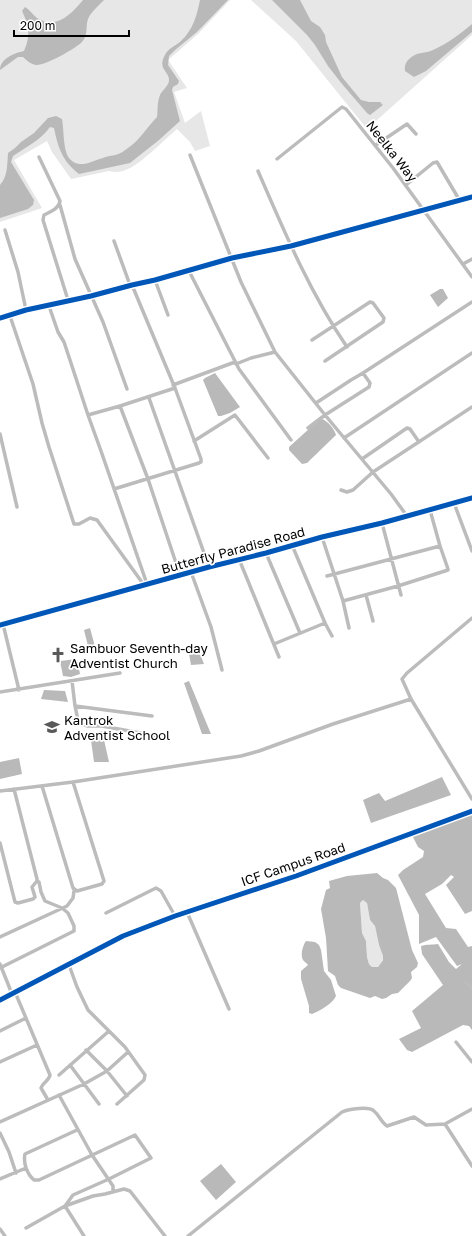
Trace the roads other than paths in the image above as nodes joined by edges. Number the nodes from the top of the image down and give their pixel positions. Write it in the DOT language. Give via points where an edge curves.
graph roads {
  1 [pos="416,134"];
  2 [pos="376,145"];
  3 [pos="190,154"];
  4 [pos="38,157"];
  5 [pos="277,158"];
  6 [pos="258,171"];
  7 [pos="406,186"];
  8 [pos="472,197"];
  9 [pos="460,201"];
  10 [pos="60,206"];
  11 [pos="424,210"];
  12 [pos="5,230"];
  13 [pos="114,241"];
  14 [pos="291,246"];
  15 [pos="232,258"];
  16 [pos="472,259"];
  17 [pos="463,264"];
  18 [pos="189,271"];
  19 [pos="472,277"];
  20 [pos="155,280"];
  21 [pos="131,285"];
  22 [pos="92,296"];
  23 [pos="68,300"];
  24 [pos="472,302"];
  25 [pos="49,306"];
  26 [pos="26,310"];
  27 [pos="168,315"];
  28 [pos="10,316"];
  29 [pos="0,318"];
  30 [pos="333,326"];
  31 [pos="312,340"];
  32 [pos="347,347"];
  33 [pos="275,352"];
  34 [pos="472,352"];
  35 [pos="325,361"];
  36 [pos="236,363"];
  37 [pos="363,373"];
  38 [pos="174,387"];
  39 [pos="127,389"];
  40 [pos="149,398"];
  41 [pos="316,403"];
  42 [pos="120,406"];
  43 [pos="472,407"];
  44 [pos="88,415"];
  45 [pos="325,415"];
  46 [pos="308,428"];
  47 [pos="0,434"];
  48 [pos="344,438"];
  49 [pos="194,440"];
  50 [pos="291,440"];
  51 [pos="419,442"];
  52 [pos="268,458"];
  53 [pos="362,459"];
  54 [pos="175,471"];
  55 [pos="373,472"];
  56 [pos="148,479"];
  57 [pos="114,489"];
  58 [pos="341,490"];
  59 [pos="472,498"];
  60 [pos="454,503"];
  61 [pos="17,507"];
  62 [pos="430,510"];
  63 [pos="407,516"];
  64 [pos="382,523"];
  65 [pos="322,537"];
  66 [pos="472,537"];
  67 [pos="467,539"];
  68 [pos="292,545"];
  69 [pos="440,546"];
  70 [pos="472,551"];
  71 [pos="266,553"];
  72 [pos="239,559"];
  73 [pos="391,559"];
  74 [pos="209,567"];
  75 [pos="191,572"];
  76 [pos="335,574"];
  77 [pos="180,575"];
  78 [pos="327,576"];
  79 [pos="145,585"];
  80 [pos="398,586"];
  81 [pos="366,595"];
  82 [pos="401,595"];
  83 [pos="343,601"];
  84 [pos="472,618"];
  85 [pos="373,621"];
  86 [pos="325,623"];
  87 [pos="2,625"];
  88 [pos="349,628"];
  89 [pos="300,633"];
  90 [pos="332,636"];
  91 [pos="274,644"];
  92 [pos="279,657"];
  93 [pos="222,670"];
  94 [pos="120,673"];
  95 [pos="72,681"];
  96 [pos="19,690"];
  97 [pos="0,692"];
  98 [pos="411,699"];
  99 [pos="75,706"];
  100 [pos="152,716"];
  101 [pos="157,736"];
  102 [pos="73,782"];
  103 [pos="42,786"];
  104 [pos="14,789"];
  105 [pos="0,791"];
  106 [pos="472,799"];
  107 [pos="472,811"];
  108 [pos="0,844"];
  109 [pos="37,881"];
  110 [pos="74,890"];
  111 [pos="62,908"];
  112 [pos="187,912"];
  113 [pos="106,913"];
  114 [pos="175,916"];
  115 [pos="0,937"];
  116 [pos="69,965"];
  117 [pos="0,967"];
  118 [pos="465,982"];
  119 [pos="472,988"];
  120 [pos="14,993"];
  121 [pos="0,1000"];
  122 [pos="229,1009"];
  123 [pos="26,1018"];
  124 [pos="0,1031"];
  125 [pos="109,1031"];
  126 [pos="456,1042"];
  127 [pos="37,1045"];
  128 [pos="86,1050"];
  129 [pos="128,1052"];
  130 [pos="0,1062"];
  131 [pos="472,1062"];
  132 [pos="70,1065"];
  133 [pos="107,1071"];
  134 [pos="59,1075"];
  135 [pos="84,1084"];
  136 [pos="59,1095"];
  137 [pos="128,1096"];
  138 [pos="48,1100"];
  139 [pos="99,1104"];
  140 [pos="117,1104"];
  141 [pos="472,1109"];
  142 [pos="0,1122"];
  143 [pos="445,1124"];
  144 [pos="77,1130"];
  145 [pos="0,1133"];
  146 [pos="92,1155"];
  147 [pos="472,1166"];
  148 [pos="26,1168"];
  149 [pos="16,1173"];
  150 [pos="109,1179"];
  151 [pos="0,1180"];
  152 [pos="113,1192"];
  153 [pos="65,1206"];
  154 [pos="26,1228"];
  155 [pos="0,1229"];
  156 [pos="5,1236"];
  157 [pos="84,1236"];
  158 [pos="165,1236"];
  159 [pos="188,1236"];
  1 -- 2 [label="street" via="407,124"];
  2 -- 5 [label="street, Neelka Way" via="346,108 342,107"];
  2 -- 7 [label="street, Neelka Way"];
  3 -- 15 [label="street"];
  4 -- 10 [label="street" via="60,201"];
  6 -- 14 [label="street"];
  7 -- 9 [label="street" via="437,162"];
  7 -- 11 [label="street, Neelka Way"];
  8 -- 9 [label="street"];
  9 -- 11 [label="street"];
  10 -- 22 [label="street" via="75,259"];
  10 -- 23 [label="street" via="44,215 43,220"];
  11 -- 14 [label="street"];
  11 -- 17 [label="street, Neelka Way"];
  12 -- 26 [label="street"];
  13 -- 21 [label="street"];
  14 -- 15 [label="street"];
  14 -- 30 [label="street"];
  15 -- 18 [label="street"];
  15 -- 33 [label="street"];
  16 -- 17 [label="street"];
  17 -- 19 [label="street, Neelka Way"];
  18 -- 20 [label="street"];
  18 -- 36 [label="street"];
  20 -- 21 [label="street"];
  20 -- 27 [label="street"];
  21 -- 22 [label="street"];
  21 -- 38 [label="street"];
  22 -- 23 [label="street"];
  22 -- 39 [label="street"];
  23 -- 25 [label="street"];
  24 -- 37 [label="street"];
  25 -- 26 [label="street"];
  25 -- 44 [label="street"];
  26 -- 28 [label="street"];
  28 -- 29 [label="street"];
  28 -- 79 [label="street" via="74,524 90,518 97,520"];
  30 -- 31 [label="street"];
  30 -- 32 [label="street"];
  30 -- 32 [label="street" via="371,302 384,318 383,322"];
  32 -- 35 [label="street"];
  33 -- 36 [label="street"];
  33 -- 41 [label="street"];
  34 -- 48 [label="street"];
  36 -- 38 [label="street"];
  36 -- 50 [label="street"];
  37 -- 41 [label="street"];
  37 -- 45 [label="street" via="370,383 369,387"];
  38 -- 40 [label="street"];
  38 -- 49 [label="street"];
  40 -- 42 [label="street"];
  40 -- 54 [label="street"];
  41 -- 45 [label="street"];
  42 -- 44 [label="street"];
  42 -- 56 [label="street"];
  43 -- 51 [label="street"];
  44 -- 57 [label="street"];
  45 -- 46 [label="street"];
  45 -- 48 [label="street"];
  47 -- 61 [label="street"];
  48 -- 53 [label="street"];
  49 -- 52 [label="street" via="235,415"];
  49 -- 54 [label="street" via="201,462"];
  51 -- 53 [label="street" via="407,428"];
  51 -- 55 [label="street"];
  53 -- 55 [label="street"];
  54 -- 56 [label="street"];
  54 -- 74 [label="street"];
  55 -- 58 [label="street" via="349,492"];
  55 -- 63 [label="street"];
  56 -- 57 [label="street"];
  56 -- 77 [label="street"];
  57 -- 79 [label="street"];
  59 -- 60 [label="street, Butterfly Paradise Road"];
  60 -- 62 [label="street, Butterfly Paradise Road"];
  60 -- 67 [label="street"];
  62 -- 63 [label="street, Butterfly Paradise Road"];
  62 -- 69 [label="street"];
  63 -- 64 [label="street, Butterfly Paradise Road"];
  64 -- 65 [label="street, Butterfly Paradise Road"];
  64 -- 73 [label="street"];
  65 -- 68 [label="street, Butterfly Paradise Road"];
  65 -- 76 [label="street"];
  66 -- 67 [label="street"];
  67 -- 70 [label="street"];
  68 -- 71 [label="street, Butterfly Paradise Road"];
  68 -- 86 [label="street"];
  69 -- 73 [label="street"];
  69 -- 80 [label="street" via="448,570"];
  71 -- 72 [label="street, Butterfly Paradise Road"];
  71 -- 89 [label="street"];
  72 -- 74 [label="street, Butterfly Paradise Road"];
  72 -- 91 [label="street"];
  73 -- 76 [label="street"];
  73 -- 80 [label="street"];
  74 -- 75 [label="street, Butterfly Paradise Road"];
  75 -- 77 [label="street, Butterfly Paradise Road"];
  75 -- 93 [label="street" via="211,627"];
  76 -- 78 [label="street"];
  76 -- 83 [label="street"];
  77 -- 79 [label="street, Butterfly Paradise Road"];
  79 -- 87 [label="street, Butterfly Paradise Road"];
  80 -- 81 [label="street"];
  80 -- 82 [label="street"];
  81 -- 83 [label="street"];
  81 -- 85 [label="street"];
  83 -- 88 [label="street"];
  84 -- 98 [label="street" via="404,675 402,679"];
  86 -- 89 [label="street"];
  86 -- 90 [label="street"];
  87 -- 96 [label="street"];
  89 -- 91 [label="street"];
  91 -- 92 [label="street"];
  94 -- 95 [label="street"];
  95 -- 96 [label="street"];
  95 -- 99 [label="street"];
  96 -- 97 [label="street"];
  98 -- 102 [label="street" via="241,756"];
  98 -- 106 [label="street"];
  99 -- 100 [label="street"];
  99 -- 101 [label="street" via="78,720 87,726 102,726"];
  102 -- 103 [label="street"];
  102 -- 110 [label="street" via="104,882"];
  103 -- 104 [label="street"];
  103 -- 110 [label="street"];
  104 -- 105 [label="street"];
  104 -- 109 [label="street"];
  107 -- 112 [label="street, ICF Campus Road" via="296,876"];
  108 -- 109 [label="street" via="16,902 34,898 32,887"];
  109 -- 111 [label="street" via="45,901"];
  110 -- 111 [label="street" via="70,903"];
  111 -- 115 [label="street"];
  111 -- 117 [label="street" via="71,917 75,929 72,933"];
  112 -- 114 [label="street, ICF Campus Road"];
  112 -- 122 [label="street"];
  113 -- 114 [label="street" via="156,888 161,891"];
  114 -- 116 [label="street, ICF Campus Road" via="123,936"];
  116 -- 120 [label="street, ICF Campus Road"];
  116 -- 125 [label="street" via="88,1010"];
  117 -- 120 [label="street"];
  118 -- 119 [label="street"];
  120 -- 121 [label="street, ICF Campus Road"];
  120 -- 123 [label="street"];
  123 -- 124 [label="street"];
  123 -- 127 [label="street"];
  125 -- 128 [label="street"];
  125 -- 129 [label="street"];
  126 -- 131 [label="street"];
  127 -- 130 [label="street"];
  127 -- 138 [label="street" via="50,1075 41,1088"];
  128 -- 132 [label="street"];
  128 -- 133 [label="street"];
  129 -- 133 [label="street"];
  129 -- 137 [label="street" via="145,1078"];
  132 -- 134 [label="street"];
  132 -- 135 [label="street"];
  133 -- 135 [label="street"];
  133 -- 137 [label="street"];
  135 -- 136 [label="street"];
  135 -- 139 [label="street"];
  136 -- 138 [label="street"];
  136 -- 144 [label="street"];
  137 -- 140 [label="street"];
  138 -- 142 [label="street"];
  141 -- 143 [label="street"];
  143 -- 147 [label="street"];
  143 -- 159 [label="street" via="426,1125 414,1117 387,1126 374,1110 369,1108 342,1112"];
  144 -- 146 [label="street"];
  144 -- 148 [label="street" via="25,1154"];
  145 -- 149 [label="street"];
  146 -- 148 [label="street" via="36,1180"];
  146 -- 150 [label="street"];
  146 -- 150 [label="street" via="135,1134 152,1158"];
  148 -- 149 [label="street"];
  149 -- 151 [label="street"];
  150 -- 152 [label="street"];
  150 -- 153 [label="street" via="73,1195"];
  152 -- 153 [label="street" via="92,1196"];
  152 -- 158 [label="street" via="130,1191"];
  153 -- 154 [label="street"];
  153 -- 157 [label="street"];
  155 -- 156 [label="street"];
}
